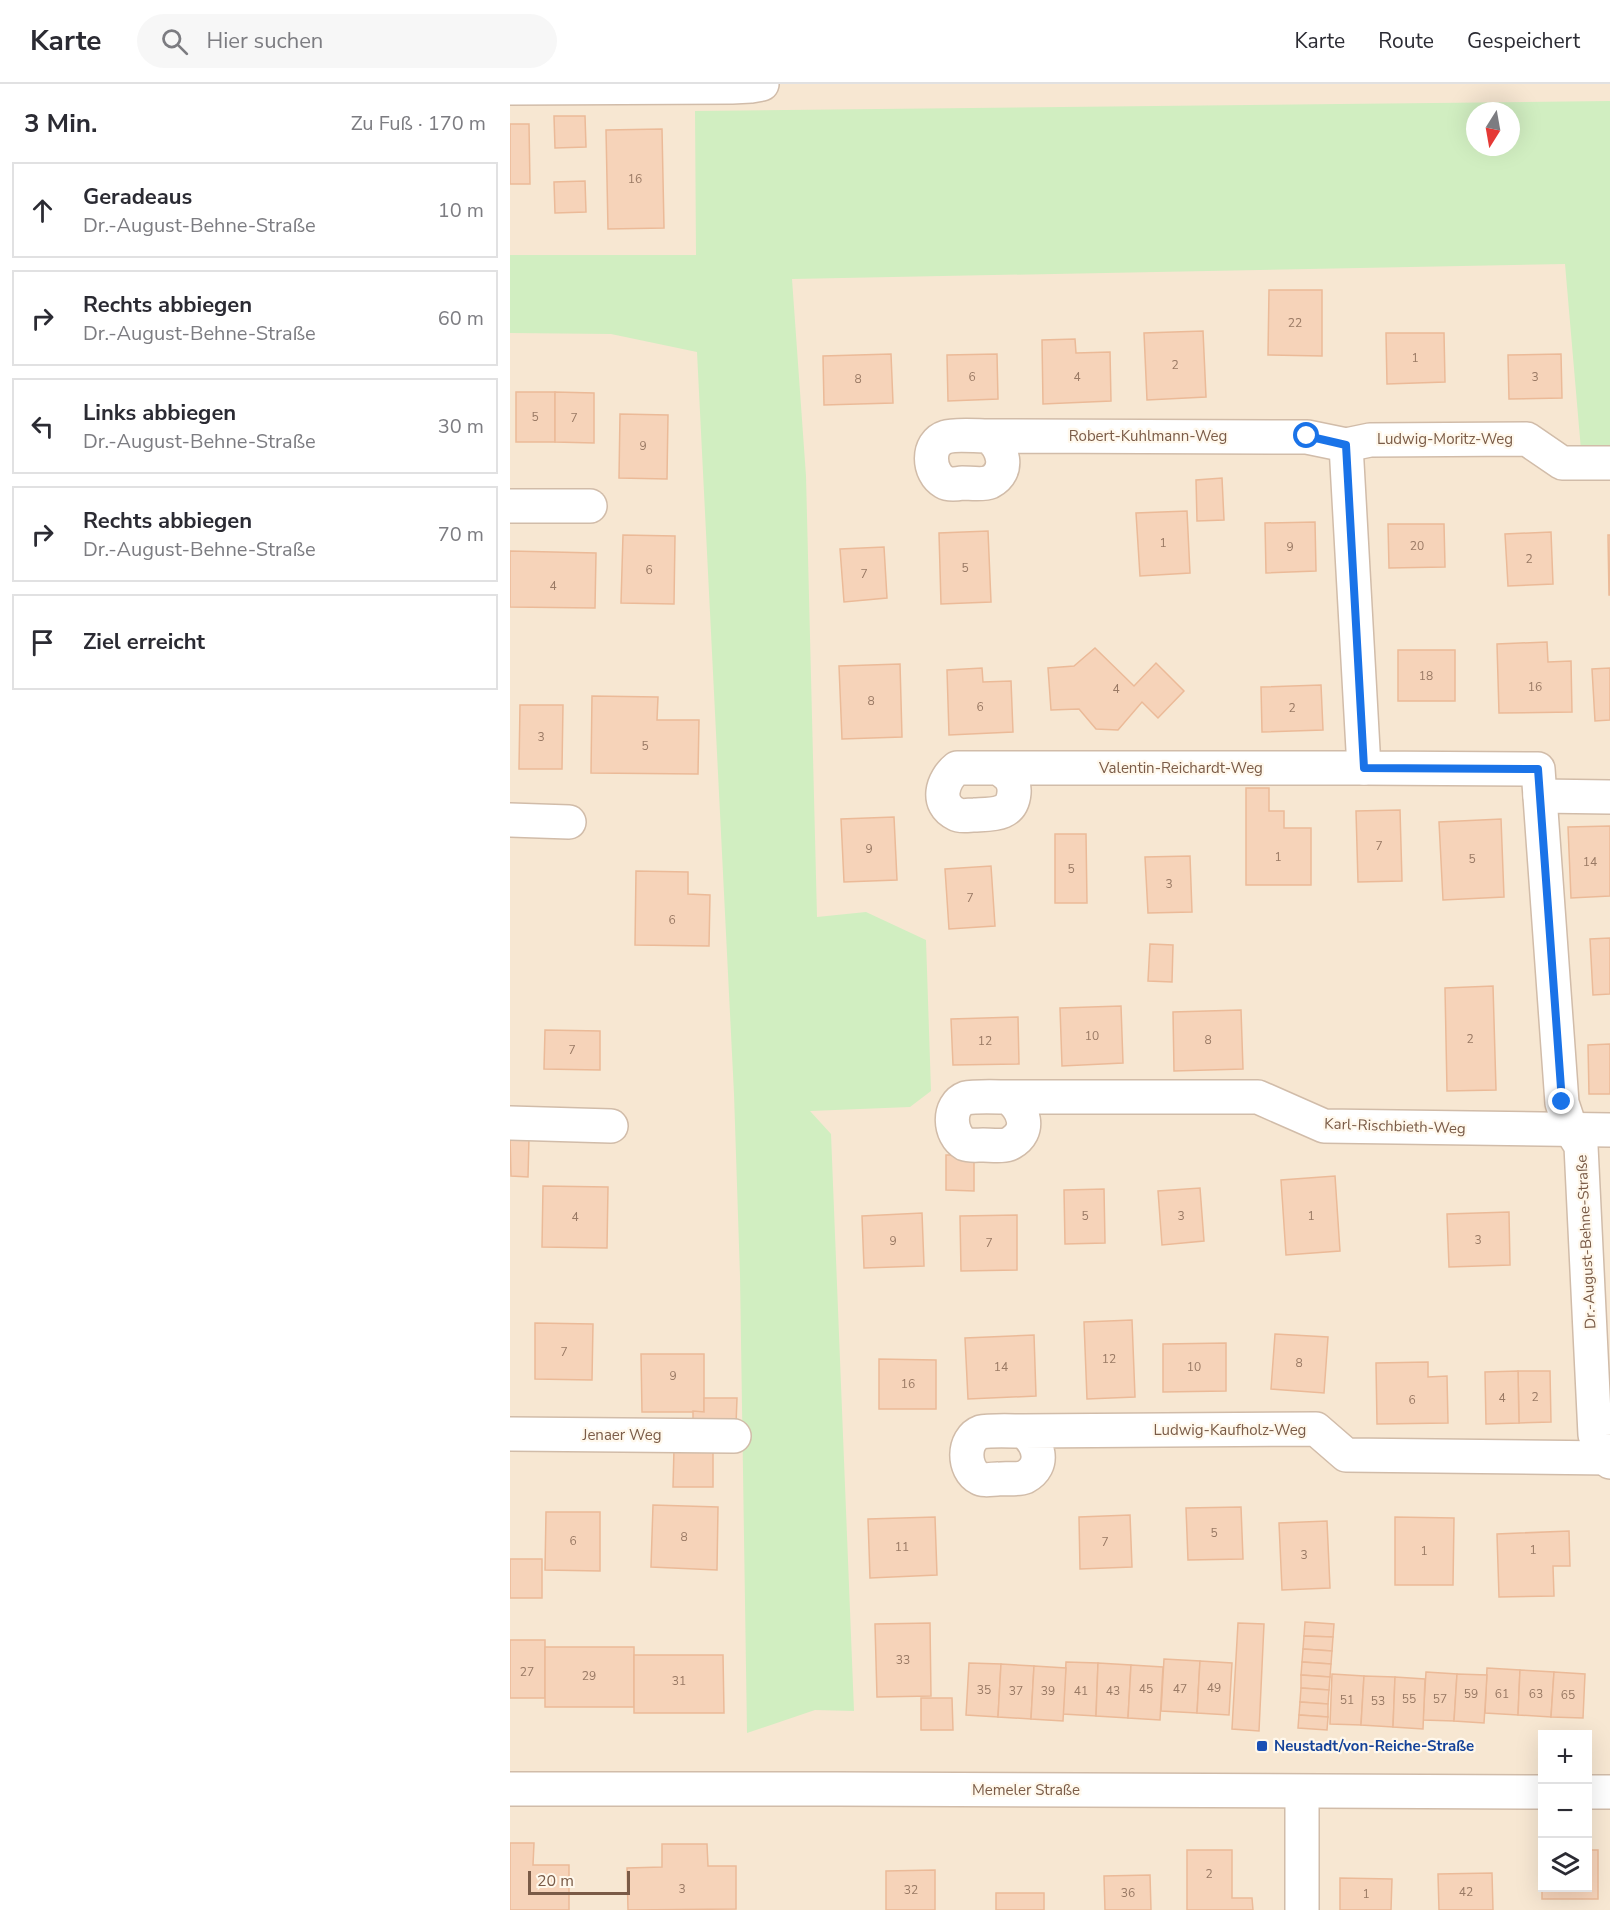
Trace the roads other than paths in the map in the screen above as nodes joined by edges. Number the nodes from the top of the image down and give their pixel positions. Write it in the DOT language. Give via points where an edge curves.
graph roads {
  1 [pos="762,84"];
  2 [pos="510,88"];
  3 [pos="988,436"];
  4 [pos="1346,445"];
  5 [pos="1610,463"];
  6 [pos="510,506"];
  7 [pos="590,506"];
  8 [pos="998,768"];
  9 [pos="1364,768"];
  10 [pos="1540,796"];
  11 [pos="1610,797"];
  12 [pos="510,820"];
  13 [pos="569,822"];
  14 [pos="1008,1097"];
  15 [pos="510,1124"];
  16 [pos="611,1126"];
  17 [pos="1571,1130"];
  18 [pos="1610,1130"];
  19 [pos="1023,1431"];
  20 [pos="510,1434"];
  21 [pos="734,1436"];
  22 [pos="1609,1459"];
  23 [pos="510,1789"];
  24 [pos="1302,1792"];
  25 [pos="1538,1792"];
  26 [pos="1592,1792"];
  27 [pos="1610,1792"];
  28 [pos="1302,1910"];
  1 -- 2 [label="street"];
  3 -- 4 [label="street, Robert-Kuhlmann-Weg" via="1307,436"];
  4 -- 5 [label="street, Ludwig-Moritz-Weg" via="1370,440 1527,439 1562,463"];
  4 -- 9 [label="street"];
  6 -- 7 [label="street"];
  8 -- 9 [label="street, Valentin-Reichardt-Weg"];
  9 -- 10 [label="street, Dr.-August-Behne-Straße" via="1538,769"];
  10 -- 11 [label="street"];
  10 -- 17 [label="street, Dr.-August-Behne-Straße" via="1562,1102"];
  12 -- 13 [label="street"];
  14 -- 17 [label="street, Karl-Rischbieth-Weg" via="1258,1096 1323,1126"];
  15 -- 16 [label="street"];
  17 -- 18 [label="street, Karl-Rischbieth-Weg"];
  17 -- 22 [label="street, Dr.-August-Behne-Straße" via="1581,1146 1595,1435"];
  19 -- 22 [label="street, Ludwig-Kaufholz-Weg" via="1316,1429 1346,1455"];
  20 -- 21 [label="street, Jenaer Weg"];
  23 -- 24 [label="street, Memeler Straße"];
  24 -- 25 [label="street, Memeler Straße"];
  24 -- 28 [label="street"];
  26 -- 27 [label="street"];
}
